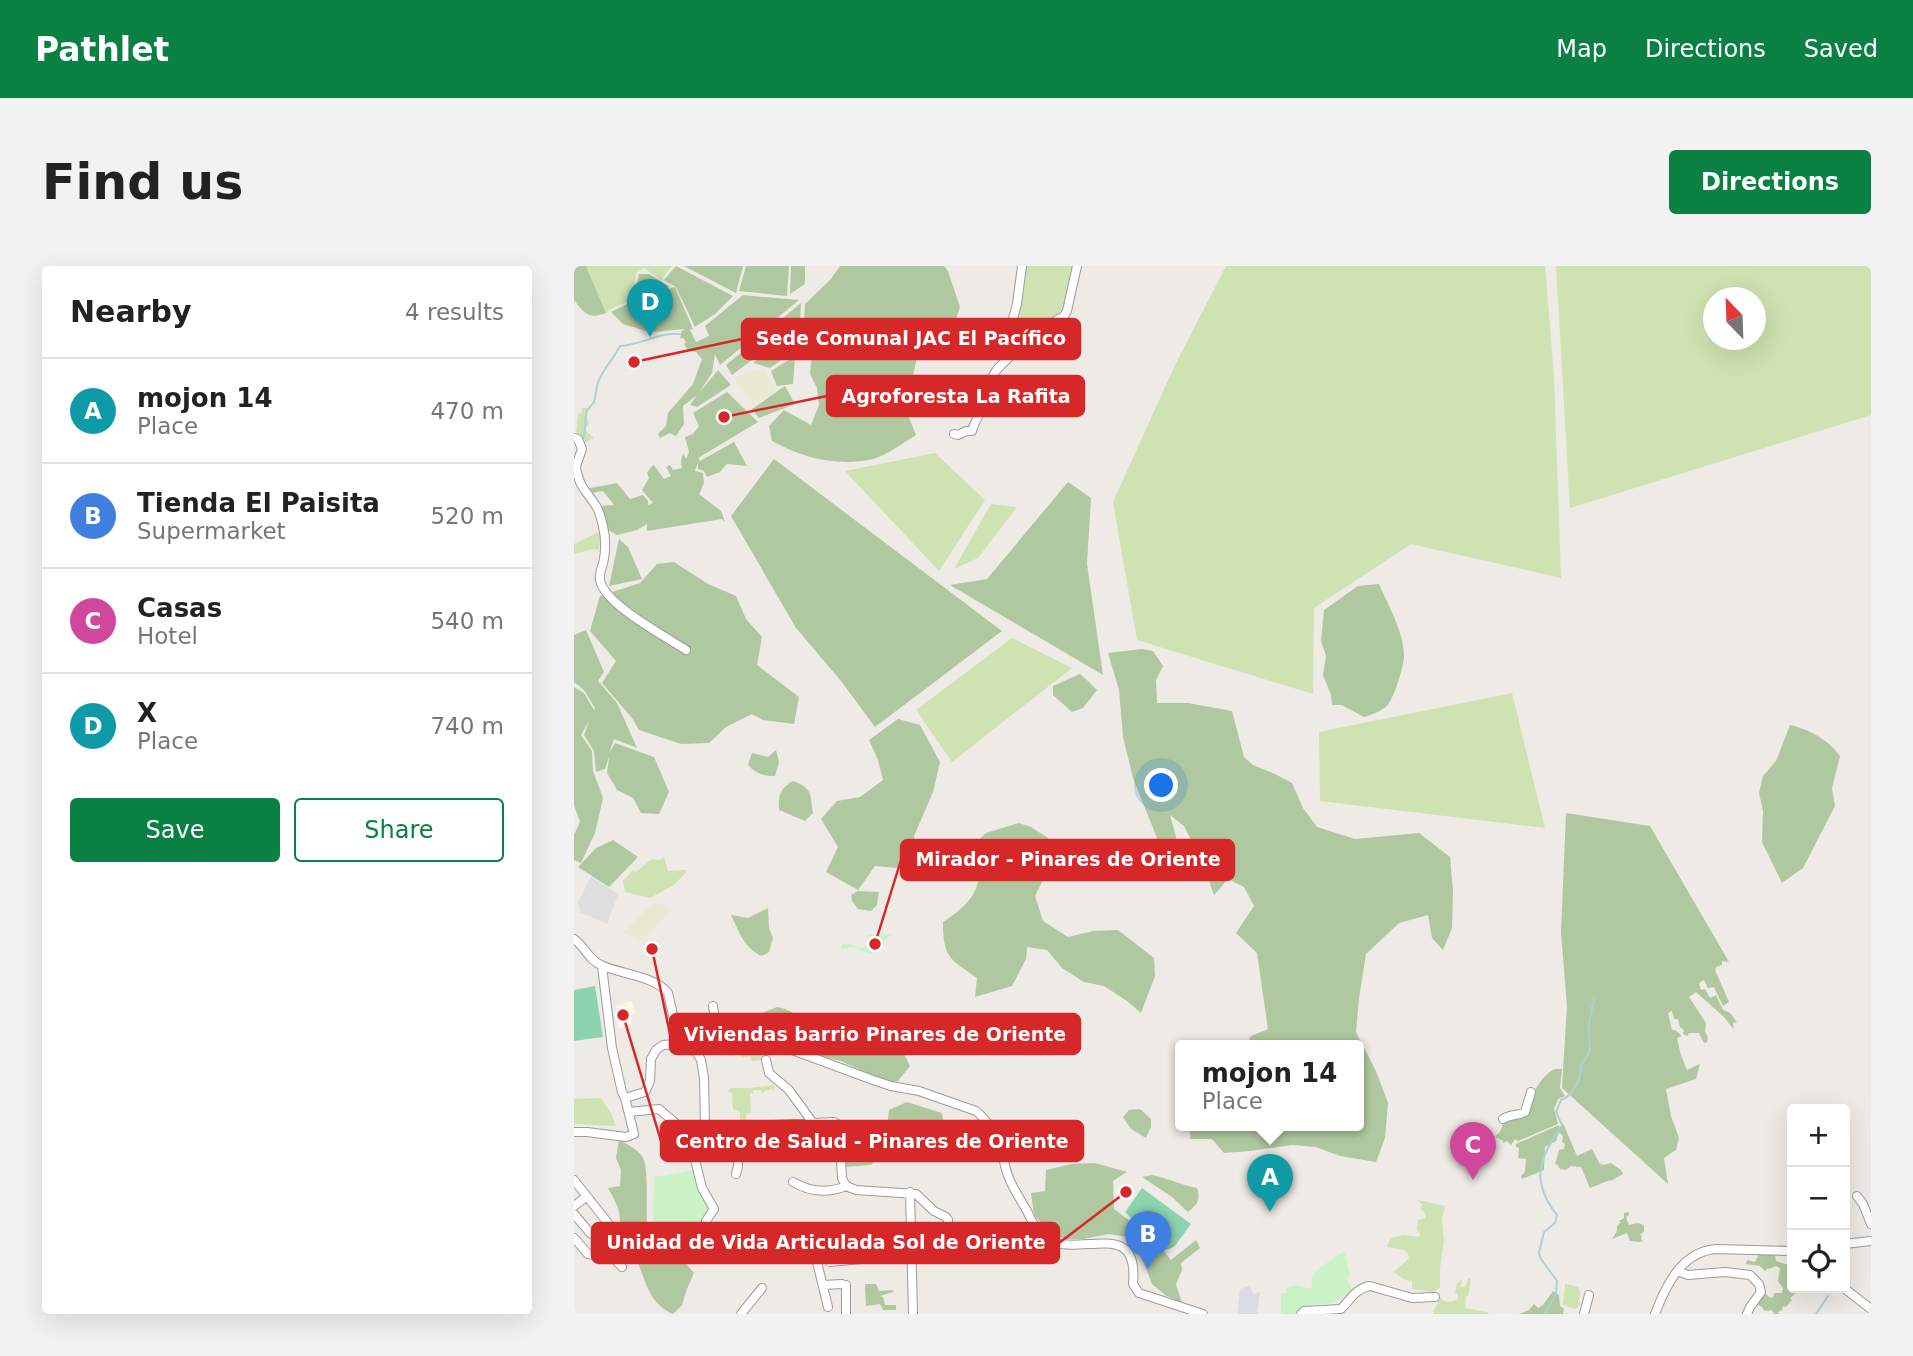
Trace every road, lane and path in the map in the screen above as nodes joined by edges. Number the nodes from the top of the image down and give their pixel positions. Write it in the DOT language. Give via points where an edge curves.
graph roads {
  1 [pos="1022,266"];
  2 [pos="1077,266"];
  3 [pos="1013,345"];
  4 [pos="954,434"];
  5 [pos="574,438"];
  6 [pos="575,470"];
  7 [pos="686,650"];
  8 [pos="574,939"];
  9 [pos="602,965"];
  10 [pos="713,1006"];
  11 [pos="718,1041"];
  12 [pos="687,1044"];
  13 [pos="767,1064"];
  14 [pos="1531,1092"];
  15 [pos="625,1098"];
  16 [pos="629,1112"];
  17 [pos="1503,1119"];
  18 [pos="813,1123"];
  19 [pos="801,1124"];
  20 [pos="706,1127"];
  21 [pos="736,1128"];
  22 [pos="574,1132"];
  23 [pos="688,1135"];
  24 [pos="574,1180"];
  25 [pos="793,1182"];
  26 [pos="846,1185"];
  27 [pos="910,1192"];
  28 [pos="586,1196"];
  29 [pos="1857,1196"];
  30 [pos="574,1206"];
  31 [pos="574,1214"];
  32 [pos="608,1223"];
  33 [pos="1871,1224"];
  34 [pos="591,1234"];
  35 [pos="894,1235"];
  36 [pos="883,1236"];
  37 [pos="912,1236"];
  38 [pos="574,1238"];
  39 [pos="775,1238"];
  40 [pos="1871,1241"];
  41 [pos="1850,1243"];
  42 [pos="1787,1251"];
  43 [pos="707,1253"];
  44 [pos="912,1254"];
  45 [pos="894,1256"];
  46 [pos="830,1262"];
  47 [pos="622,1266"];
  48 [pos="1677,1271"];
  49 [pos="822,1285"];
  50 [pos="762,1288"];
  51 [pos="1850,1293"];
  52 [pos="1590,1295"];
  53 [pos="1435,1297"];
  54 [pos="828,1307"];
  55 [pos="1871,1309"];
  56 [pos="741,1314"];
  57 [pos="846,1314"];
  58 [pos="913,1314"];
  59 [pos="1203,1314"];
  60 [pos="1301,1314"];
  61 [pos="1584,1314"];
  62 [pos="1656,1314"];
  63 [pos="1748,1314"];
  1 -- 3 [label="street" via="1016,311 1006,340 1008,346"];
  2 -- 3 [label="street" via="1064,316"];
  3 -- 4 [label="street" via="1020,345 993,375 972,431"];
  5 -- 6 [label="street" via="582,449"];
  6 -- 7 [label="street" via="599,510 605,533 602,587 623,609"];
  8 -- 9 [label="street"];
  9 -- 12 [label="street" via="665,988 678,1037"];
  9 -- 15 [label="street" via="612,1048"];
  10 -- 11 [label="street"];
  11 -- 12 [label="street"];
  11 -- 59 [label="street" via="765,1040 882,1084 976,1111 997,1139 1010,1182 1041,1235 1063,1244 1120,1245 1132,1261 1133,1284 1139,1293"];
  12 -- 15 [label="street" via="656,1050 645,1092"];
  12 -- 20 [label="street" via="701,1060"];
  13 -- 18 [label="street"];
  14 -- 17 [label="street" via="1525,1112"];
  15 -- 16 [label="street"];
  16 -- 22 [label="street" via="635,1130 632,1136"];
  16 -- 23 [label="street" via="659,1109"];
  18 -- 19 [label="street"];
  18 -- 26 [label="street" via="839,1125"];
  19 -- 21 [label="street"];
  19 -- 21 [label="street" via="800,1156 737,1166"];
  20 -- 21 [label="street"];
  20 -- 23 [label="street"];
  23 -- 43 [label="street" via="702,1188 714,1209 706,1222 710,1235"];
  24 -- 28 [label="street"];
  25 -- 26 [label="street" via="813,1191"];
  26 -- 27 [label="street" via="856,1191"];
  27 -- 37 [label="street"];
  27 -- 44 [label="street" via="948,1220 945,1254"];
  28 -- 30 [label="street"];
  28 -- 32 [label="street"];
  29 -- 33 [label="street"];
  31 -- 34 [label="street"];
  35 -- 36 [label="street"];
  35 -- 37 [label="street"];
  35 -- 45 [label="street"];
  37 -- 44 [label="street"];
  38 -- 47 [label="street" via="588,1254 606,1251"];
  39 -- 49 [label="street" via="812,1254"];
  40 -- 41 [label="street"];
  42 -- 48 [label="street" via="1706,1249"];
  44 -- 45 [label="street"];
  44 -- 58 [label="street"];
  45 -- 46 [label="street"];
  48 -- 62 [label="street"];
  48 -- 63 [label="street" via="1692,1276 1750,1275 1761,1292"];
  49 -- 54 [label="street"];
  49 -- 57 [label="street" via="844,1285"];
  50 -- 56 [label="street"];
  51 -- 55 [label="street"];
  52 -- 61 [label="street"];
  53 -- 60 [label="street" via="1412,1298 1370,1286 1357,1291 1341,1310"];
}
